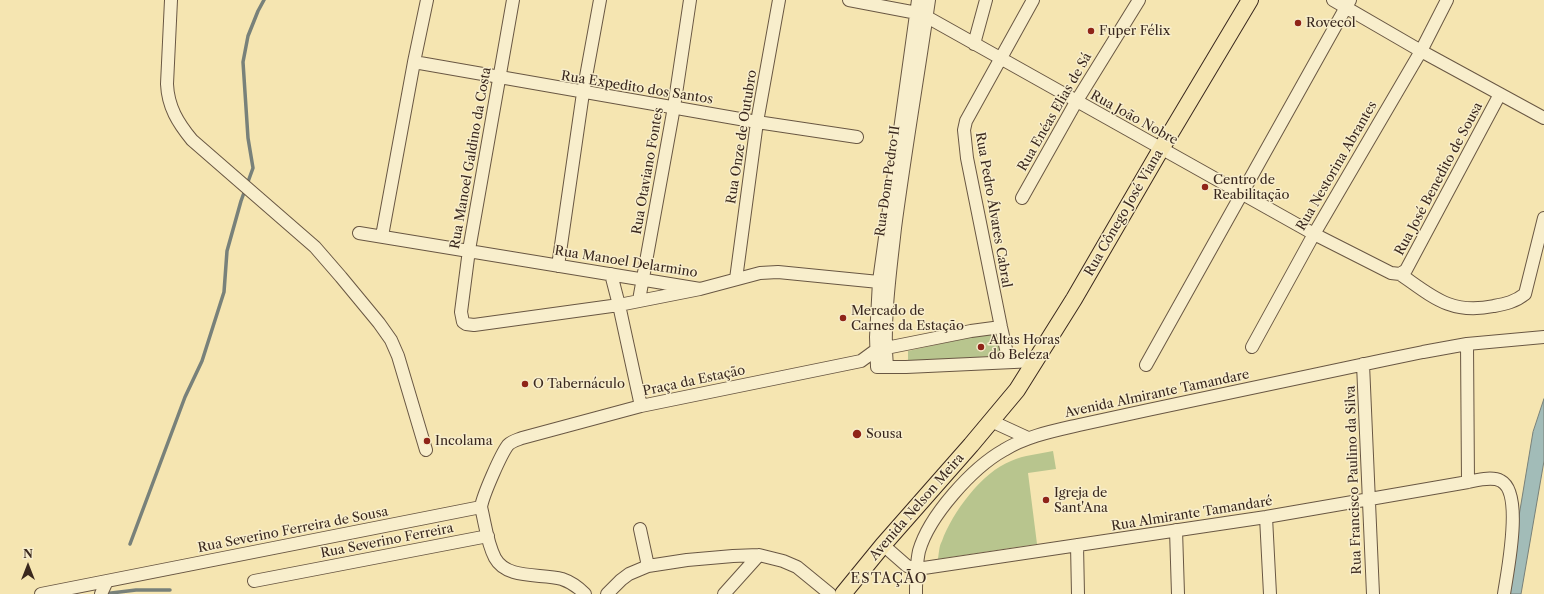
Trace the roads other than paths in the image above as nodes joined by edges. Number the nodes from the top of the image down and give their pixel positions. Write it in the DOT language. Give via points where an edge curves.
graph roads {
  1 [pos="171,0"];
  2 [pos="427,0"];
  3 [pos="513,0"];
  4 [pos="600,0"];
  5 [pos="690,0"];
  6 [pos="779,0"];
  7 [pos="849,0"];
  8 [pos="918,0"];
  9 [pos="929,0"];
  10 [pos="986,0"];
  11 [pos="1033,0"];
  12 [pos="1139,0"];
  13 [pos="1250,0"];
  14 [pos="1334,0"];
  15 [pos="1447,0"];
  16 [pos="1348,4"];
  17 [pos="922,15"];
  18 [pos="974,44"];
  19 [pos="1421,51"];
  20 [pos="1000,59"];
  21 [pos="414,62"];
  22 [pos="498,78"];
  23 [pos="584,93"];
  24 [pos="1500,94"];
  25 [pos="1076,102"];
  26 [pos="674,107"];
  27 [pos="1544,118"];
  28 [pos="757,122"];
  29 [pos="857,137"];
  30 [pos="1160,149"];
  31 [pos="1241,194"];
  32 [pos="1022,198"];
  33 [pos="1544,218"];
  34 [pos="359,233"];
  35 [pos="1314,234"];
  36 [pos="382,236"];
  37 [pos="469,250"];
  38 [pos="558,266"];
  39 [pos="611,274"];
  40 [pos="1400,274"];
  41 [pos="736,279"];
  42 [pos="642,280"];
  43 [pos="884,282"];
  44 [pos="700,289"];
  45 [pos="639,300"];
  46 [pos="619,305"];
  47 [pos="1001,327"];
  48 [pos="1544,337"];
  49 [pos="1467,344"];
  50 [pos="1252,347"];
  51 [pos="881,349"];
  52 [pos="861,360"];
  53 [pos="1034,361"];
  54 [pos="1009,362"];
  55 [pos="1363,364"];
  56 [pos="1146,365"];
  57 [pos="882,367"];
  58 [pos="641,406"];
  59 [pos="991,421"];
  60 [pos="1028,438"];
  61 [pos="426,450"];
  62 [pos="1468,482"];
  63 [pos="1370,499"];
  64 [pos="481,507"];
  65 [pos="1266,517"];
  66 [pos="640,529"];
  67 [pos="1176,530"];
  68 [pos="488,536"];
  69 [pos="884,545"];
  70 [pos="1077,545"];
  71 [pos="759,555"];
  72 [pos="648,566"];
  73 [pos="916,569"];
  74 [pos="107,581"];
  75 [pos="254,581"];
  76 [pos="41,594"];
  77 [pos="101,594"];
  78 [pos="586,594"];
  79 [pos="608,594"];
  80 [pos="724,594"];
  81 [pos="830,594"];
  82 [pos="843,594"];
  83 [pos="916,594"];
  84 [pos="1078,594"];
  85 [pos="1178,594"];
  86 [pos="1270,594"];
  87 [pos="1373,594"];
  88 [pos="1504,594"];
  1 -- 61 [label="street" via="167,84 169,102 177,119 192,140 315,247 379,323 398,356"];
  2 -- 21 [label="street"];
  3 -- 22 [label="street, Rua Manoel Galdino da Costa"];
  4 -- 23 [label="street"];
  5 -- 26 [label="street, Rua Otaviano Fontes"];
  6 -- 28 [label="street, Rua Onze de Outubro"];
  7 -- 17 [label="street, Rua João Nobre"];
  8 -- 17 [label="street, Rua Dom Pedro II"];
  9 -- 17 [label="street, Rua Dom Pedro II"];
  10 -- 18 [label="street"];
  11 -- 20 [label="street, Rua Pedro Álvares Cabral"];
  12 -- 25 [label="street, Rua Enéas Elias de Sá"];
  13 -- 30 [label="main road, Rua Cônego José Viana"];
  14 -- 16 [label="street"];
  15 -- 19 [label="street, Rua Nestorina Abrantes"];
  16 -- 19 [label="street"];
  16 -- 31 [label="street"];
  17 -- 18 [label="street, Rua João Nobre"];
  17 -- 43 [label="street, Rua Dom Pedro II" via="905,130 899,198"];
  18 -- 20 [label="street, Rua João Nobre"];
  19 -- 24 [label="street"];
  19 -- 35 [label="street, Rua Nestorina Abrantes"];
  20 -- 25 [label="street, Rua João Nobre"];
  20 -- 47 [label="street, Rua Pedro Álvares Cabral" via="966,120 964,130 967,158"];
  21 -- 22 [label="street, Rua Expedito dos Santos"];
  21 -- 36 [label="street"];
  22 -- 23 [label="street, Rua Expedito dos Santos"];
  22 -- 37 [label="street, Rua Manoel Galdino da Costa"];
  23 -- 26 [label="street, Rua Expedito dos Santos"];
  23 -- 38 [label="street"];
  24 -- 27 [label="street"];
  24 -- 40 [label="street, Rua José Benedito de Sousa" via="1406,270"];
  25 -- 30 [label="street, Rua João Nobre"];
  25 -- 32 [label="street, Rua Enéas Elias de Sá"];
  26 -- 28 [label="street, Rua Expedito dos Santos"];
  26 -- 42 [label="street, Rua Otaviano Fontes"];
  28 -- 29 [label="street, Rua Expedito dos Santos"];
  28 -- 41 [label="street, Rua Onze de Outubro"];
  30 -- 31 [label="street, Rua João Nobre"];
  30 -- 53 [label="main road, Rua Cônego José Viana" via="1074,299"];
  31 -- 35 [label="street, Rua João Nobre"];
  31 -- 56 [label="street"];
  33 -- 40 [label="street, Rua João Nobre" via="1525,294 1517,300 1478,310 1457,308 1435,299"];
  34 -- 36 [label="street, Rua Manoel Delarmino"];
  35 -- 40 [label="street, Rua João Nobre" via="1392,273"];
  35 -- 50 [label="street, Rua Nestorina Abrantes"];
  36 -- 37 [label="street, Rua Manoel Delarmino"];
  37 -- 38 [label="street, Rua Manoel Delarmino"];
  37 -- 46 [label="street, Rua Manoel Galdino da Costa" via="461,312 466,324"];
  38 -- 39 [label="street, Rua Manoel Delarmino"];
  39 -- 42 [label="street, Rua Manoel Delarmino"];
  39 -- 46 [label="street"];
  41 -- 43 [label="street, Rua Manoel Delarmino" via="778,272"];
  41 -- 44 [label="street, Rua Manoel Delarmino"];
  42 -- 44 [label="street, Rua Manoel Delarmino"];
  42 -- 45 [label="street, Rua Otaviano Fontes"];
  43 -- 51 [label="street, Rua Dom Pedro II"];
  44 -- 45 [label="street"];
  45 -- 46 [label="street"];
  46 -- 58 [label="street"];
  47 -- 51 [label="street"];
  47 -- 54 [label="street, Rua Pedro Álvares Cabral"];
  48 -- 49 [label="street, Avenida Almirante Tamandare"];
  49 -- 55 [label="street, Avenida Almirante Tamandare"];
  49 -- 62 [label="street"];
  51 -- 52 [label="street, Praça da Estação"];
  51 -- 57 [label="street, Rua Dom Pedro II"];
  52 -- 57 [label="street"];
  52 -- 58 [label="street, Praça da Estação"];
  53 -- 54 [label="street"];
  53 -- 59 [label="main road, Rua Cônego José Viana" via="1017,390"];
  54 -- 57 [label="street"];
  55 -- 60 [label="street, Avenida Almirante Tamandare"];
  55 -- 63 [label="street, Rua Francisco Paulino da Silva"];
  58 -- 64 [label="street, Praça da Estação" via="511,443 488,486"];
  59 -- 60 [label="street"];
  59 -- 69 [label="main road, Avenida Nelson Meira"];
  60 -- 73 [label="street, Avenida Almirante Tamandare" via="1004,449 965,481 925,536"];
  62 -- 63 [label="street, Rua Almirante Tamandaré"];
  62 -- 88 [label="street, Rua Almirante Tamandaré" via="1495,479 1506,484 1509,489 1512,502 1512,532"];
  63 -- 65 [label="street, Rua Almirante Tamandaré"];
  63 -- 87 [label="street, Rua Francisco Paulino da Silva"];
  64 -- 68 [label="street"];
  64 -- 74 [label="street, Rua Severino Ferreira de Sousa"];
  65 -- 67 [label="street, Rua Almirante Tamandaré"];
  65 -- 86 [label="street"];
  66 -- 72 [label="street"];
  67 -- 70 [label="street, Rua Almirante Tamandaré"];
  67 -- 85 [label="street"];
  68 -- 75 [label="street, Rua Severino Ferreira"];
  68 -- 78 [label="street" via="495,558 505,568 571,583"];
  69 -- 73 [label="street" via="907,566"];
  69 -- 82 [label="main road, Avenida Nelson Meira"];
  70 -- 73 [label="street, Rua Almirante Tamandaré"];
  70 -- 84 [label="street"];
  71 -- 72 [label="street" via="687,560"];
  71 -- 80 [label="street"];
  71 -- 81 [label="street" via="783,561 797,568"];
  72 -- 79 [label="street" via="629,574"];
  73 -- 83 [label="street, Avenida Almirante Tamandare"];
  74 -- 76 [label="street, Rua Severino Ferreira de Sousa"];
  74 -- 77 [label="street"];
}
